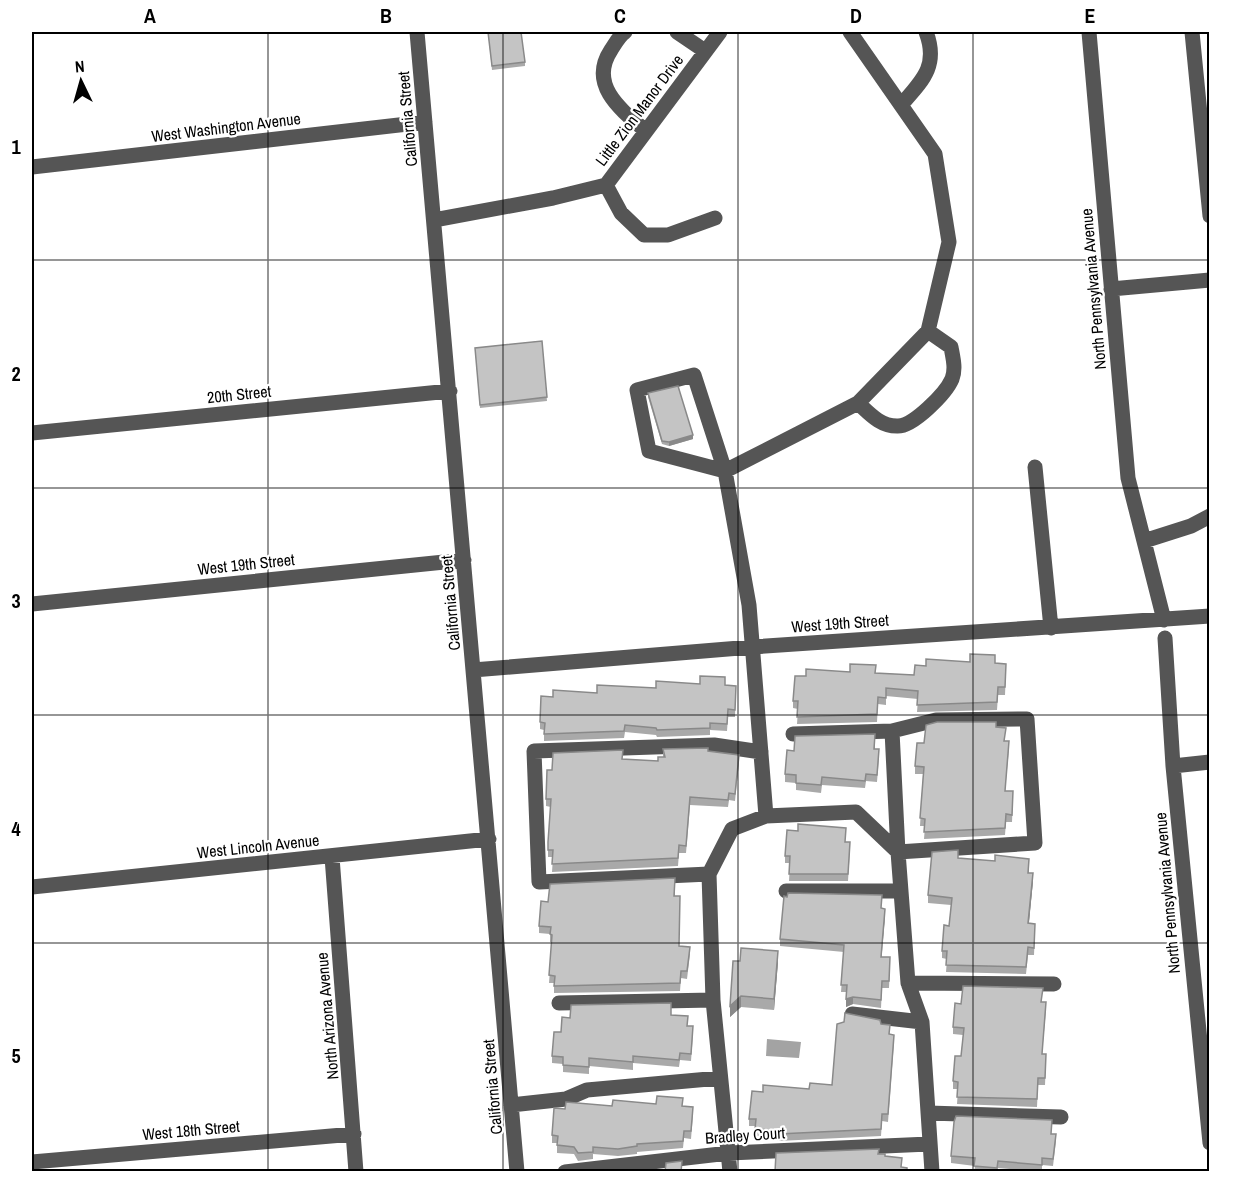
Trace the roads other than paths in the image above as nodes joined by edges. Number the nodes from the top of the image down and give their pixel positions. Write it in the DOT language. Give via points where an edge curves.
graph roads {
  1 [pos="417,32"];
  2 [pos="625,32"];
  3 [pos="677,32"];
  4 [pos="720,32"];
  5 [pos="850,32"];
  6 [pos="926,32"];
  7 [pos="1089,32"];
  8 [pos="1192,32"];
  9 [pos="705,51"];
  10 [pos="901,105"];
  11 [pos="425,122"];
  12 [pos="646,131"];
  13 [pos="32,167"];
  14 [pos="606,185"];
  15 [pos="1209,216"];
  16 [pos="715,218"];
  17 [pos="434,220"];
  18 [pos="1209,280"];
  19 [pos="1111,289"];
  20 [pos="928,331"];
  21 [pos="450,391"];
  22 [pos="858,404"];
  23 [pos="32,433"];
  24 [pos="1035,467"];
  25 [pos="725,471"];
  26 [pos="1209,516"];
  27 [pos="1144,541"];
  28 [pos="464,560"];
  29 [pos="32,604"];
  30 [pos="1209,616"];
  31 [pos="1164,620"];
  32 [pos="1051,628"];
  33 [pos="1165,638"];
  34 [pos="752,647"];
  35 [pos="473,670"];
  36 [pos="892,731"];
  37 [pos="793,734"];
  38 [pos="761,752"];
  39 [pos="1209,762"];
  40 [pos="1173,766"];
  41 [pos="766,816"];
  42 [pos="489,839"];
  43 [pos="898,852"];
  44 [pos="332,857"];
  45 [pos="709,874"];
  46 [pos="32,887"];
  47 [pos="786,891"];
  48 [pos="901,891"];
  49 [pos="908,983"];
  50 [pos="1054,984"];
  51 [pos="713,1000"];
  52 [pos="559,1003"];
  53 [pos="852,1014"];
  54 [pos="922,1022"];
  55 [pos="720,1078"];
  56 [pos="511,1105"];
  57 [pos="928,1113"];
  58 [pos="1061,1117"];
  59 [pos="354,1134"];
  60 [pos="1209,1143"];
  61 [pos="929,1144"];
  62 [pos="729,1153"];
  63 [pos="32,1162"];
  64 [pos="356,1172"];
  65 [pos="517,1172"];
  66 [pos="564,1172"];
  67 [pos="730,1172"];
  68 [pos="932,1172"];
  1 -- 11 [label="street, California Street"];
  2 -- 12 [label="street" via="605,60 602,78 618,108"];
  3 -- 9 [label="street"];
  4 -- 9 [label="street, Little Zion Manor Drive"];
  5 -- 10 [label="street"];
  6 -- 10 [label="street" via="931,43 929,72"];
  7 -- 19 [label="street, North Pennsylvania Avenue"];
  8 -- 15 [label="street"];
  9 -- 12 [label="street, Little Zion Manor Drive"];
  10 -- 20 [label="street" via="935,154 949,242"];
  11 -- 13 [label="street, West Washington Avenue"];
  11 -- 17 [label="street, California Street"];
  12 -- 14 [label="street, Little Zion Manor Drive"];
  14 -- 16 [label="street" via="621,213 644,235 668,235"];
  14 -- 17 [label="street, Little Zion Manor Drive"];
  17 -- 21 [label="street, California Street"];
  18 -- 19 [label="street"];
  19 -- 27 [label="street, North Pennsylvania Avenue" via="1128,478"];
  20 -- 22 [label="street"];
  20 -- 22 [label="street" via="951,347 954,366 951,380 916,420 900,427 881,423"];
  21 -- 23 [label="street, 20th Street"];
  21 -- 28 [label="street, California Street"];
  22 -- 25 [label="street"];
  24 -- 32 [label="street"];
  25 -- 25 [label="street" via="694,375 637,390 649,451"];
  25 -- 34 [label="street" via="749,605"];
  26 -- 27 [label="street"];
  27 -- 31 [label="street, North Pennsylvania Avenue"];
  28 -- 29 [label="street, West 19th Street"];
  28 -- 35 [label="street, California Street"];
  30 -- 31 [label="street, West 19th Street"];
  31 -- 32 [label="street, West 19th Street"];
  32 -- 34 [label="street, West 19th Street"];
  33 -- 40 [label="street, North Pennsylvania Avenue"];
  34 -- 35 [label="street, West 19th Street"];
  34 -- 38 [label="street"];
  35 -- 42 [label="street, California Street"];
  36 -- 37 [label="street"];
  36 -- 43 [label="street"];
  36 -- 43 [label="street" via="936,720 1027,719 1035,843"];
  38 -- 41 [label="street"];
  38 -- 45 [label="street" via="714,745 534,751 538,882"];
  39 -- 40 [label="street"];
  40 -- 60 [label="street, North Pennsylvania Avenue"];
  41 -- 43 [label="street" via="856,812"];
  41 -- 45 [label="street" via="732,829"];
  42 -- 44 [label="street, West Lincoln Avenue"];
  42 -- 56 [label="street, California Street"];
  43 -- 48 [label="street"];
  44 -- 46 [label="street, West Lincoln Avenue"];
  44 -- 59 [label="street, North Arizona Avenue"];
  45 -- 51 [label="street"];
  47 -- 48 [label="street"];
  48 -- 49 [label="street"];
  49 -- 50 [label="street"];
  49 -- 54 [label="street"];
  51 -- 52 [label="street"];
  51 -- 55 [label="street"];
  53 -- 54 [label="street"];
  54 -- 57 [label="street"];
  55 -- 56 [label="street" via="588,1090 566,1099"];
  55 -- 62 [label="street"];
  56 -- 65 [label="street, California Street"];
  57 -- 58 [label="street"];
  57 -- 61 [label="street"];
  59 -- 63 [label="street, West 18th Street"];
  59 -- 64 [label="street, North Arizona Avenue"];
  61 -- 62 [label="street, Bradley Court"];
  61 -- 68 [label="street"];
  62 -- 66 [label="street, Bradley Court"];
  62 -- 67 [label="street"];
}
